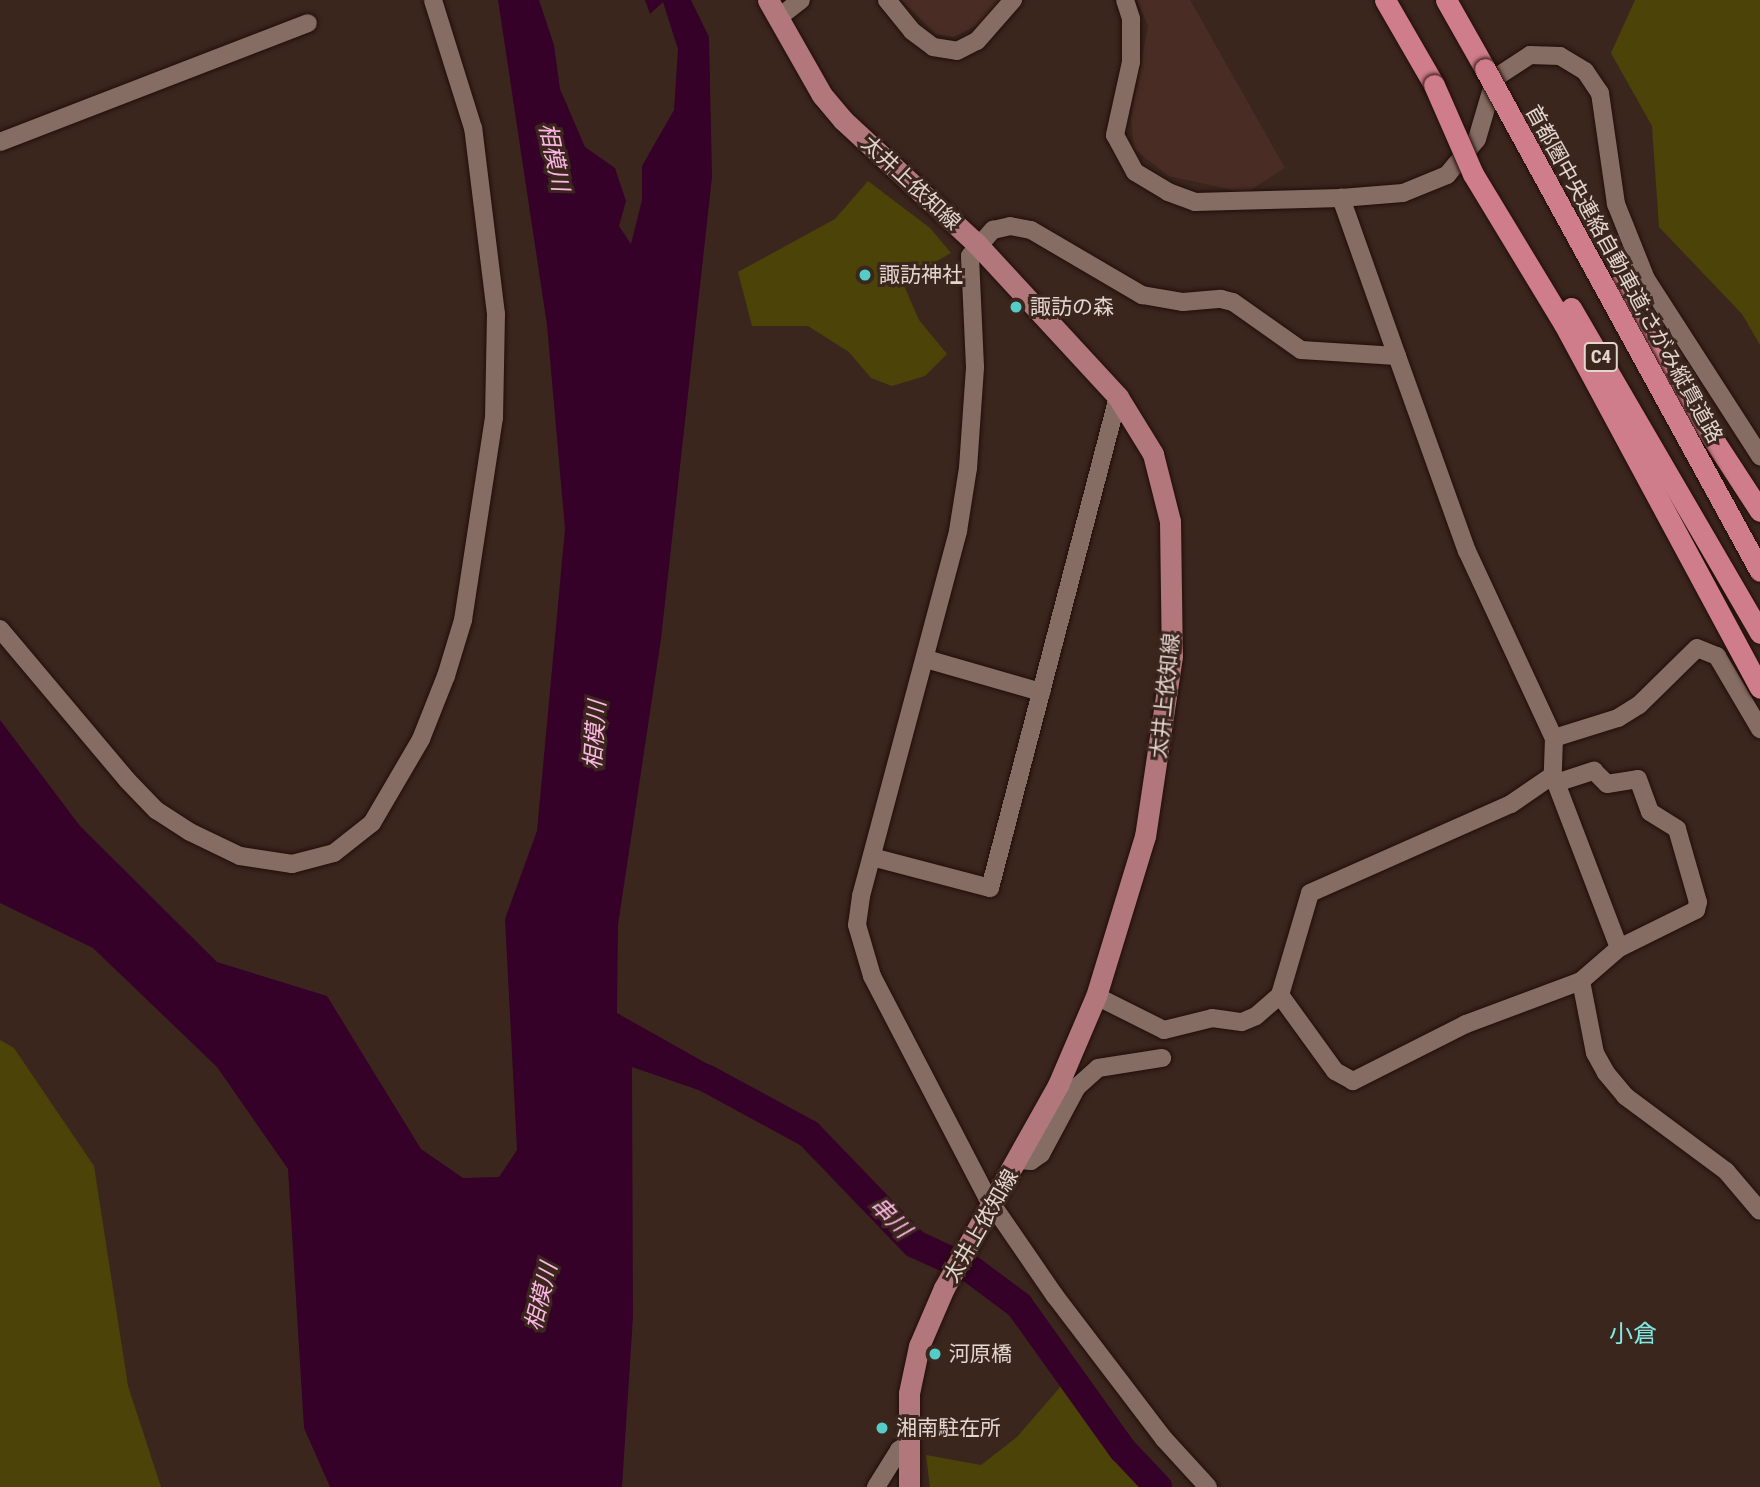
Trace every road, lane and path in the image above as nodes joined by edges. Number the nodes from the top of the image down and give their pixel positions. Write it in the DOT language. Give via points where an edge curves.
graph roads {
  1 [pos="433,0"];
  2 [pos="801,0"];
  3 [pos="887,0"];
  4 [pos="1013,0"];
  5 [pos="1125,0"];
  6 [pos="1385,0"];
  7 [pos="1446,0"];
  8 [pos="773,9"];
  9 [pos="308,23"];
  10 [pos="1434,85"];
  11 [pos="0,142"];
  12 [pos="1536,164"];
  13 [pos="1341,198"];
  14 [pos="977,244"];
  15 [pos="1397,356"];
  16 [pos="1118,397"];
  17 [pos="1760,456"];
  18 [pos="1760,511"];
  19 [pos="1760,571"];
  20 [pos="0,629"];
  21 [pos="1760,633"];
  22 [pos="926,659"];
  23 [pos="1760,688"];
  24 [pos="1041,692"];
  25 [pos="1760,729"];
  26 [pos="1554,738"];
  27 [pos="1555,779"];
  28 [pos="872,857"];
  29 [pos="1619,948"];
  30 [pos="1581,981"];
  31 [pos="1280,995"];
  32 [pos="1096,996"];
  33 [pos="1162,1058"];
  34 [pos="1019,1160"];
  35 [pos="992,1209"];
  36 [pos="1760,1211"];
  37 [pos="907,1445"];
  38 [pos="876,1487"];
  39 [pos="909,1487"];
  40 [pos="1208,1487"];
  1 -- 20 [label="street" via="473,128 496,314 494,418 463,620 421,738 372,823 334,853 292,864 240,856 190,832 156,810 127,780"];
  2 -- 8 [label="street"];
  3 -- 4 [label="street" via="912,31 933,47 957,51 977,41"];
  5 -- 13 [label="street" via="1131,19 1131,62 1115,135 1135,172 1195,202"];
  6 -- 10 [label="highway, C4"];
  7 -- 12 [label="highway, 首都圏中央連絡自動車道;さがみ縦貫道路 / C4, bridge"];
  8 -- 14 [label="main road, 太井上依知線" via="822,94 843,120"];
  9 -- 11 [label="street"];
  10 -- 21 [label="highway, C4, bridge" via="1632,409"];
  10 -- 23 [label="highway, bridge" via="1473,174 1564,324"];
  12 -- 18 [label="highway, bridge"];
  12 -- 19 [label="highway, 首都圏中央連絡自動車道;さがみ縦貫道路 / C4, bridge"];
  13 -- 15 [label="street"];
  13 -- 17 [label="street" via="1403,193 1447,174 1477,139 1495,78 1512,63 1544,54 1573,61 1600,93 1612,185 1625,232 1646,279"];
  14 -- 15 [label="street" via="993,230 1010,226 1031,230 1142,295 1183,302 1233,302 1301,350"];
  14 -- 16 [label="main road, 太井上依知線"];
  14 -- 22 [label="street" via="970,256 975,367 968,468 958,531"];
  15 -- 26 [label="street" via="1467,551"];
  16 -- 24 [label="street"];
  16 -- 32 [label="main road, 太井上依知線" via="1153,454 1164,489 1174,589 1172,656 1145,836"];
  22 -- 24 [label="street"];
  22 -- 28 [label="street"];
  24 -- 28 [label="street" via="990,888"];
  25 -- 26 [label="street" via="1717,656 1697,648 1639,705 1618,718"];
  26 -- 27 [label="street"];
  27 -- 29 [label="street"];
  27 -- 29 [label="street" via="1594,771 1607,784 1638,779 1650,812 1677,830 1698,902 1696,910"];
  27 -- 31 [label="street" via="1511,804 1310,893"];
  28 -- 35 [label="street" via="857,925 872,976"];
  29 -- 30 [label="street"];
  30 -- 31 [label="street" via="1466,1024 1353,1081 1335,1071"];
  30 -- 36 [label="street" via="1595,1053 1606,1073 1625,1096 1726,1171"];
  31 -- 32 [label="street" via="1242,1022 1212,1018 1164,1030"];
  32 -- 34 [label="main road, 太井上依知線"];
  33 -- 34 [label="street" via="1098,1068 1077,1087 1041,1154 1031,1161"];
  34 -- 35 [label="main road, 太井上依知線"];
  35 -- 37 [label="main road, 太井上依知線" via="944,1288 912,1373"];
  35 -- 40 [label="street" via="1164,1439"];
  37 -- 38 [label="street" via="898,1450"];
  37 -- 39 [label="main road, 太井上依知線"];
}
